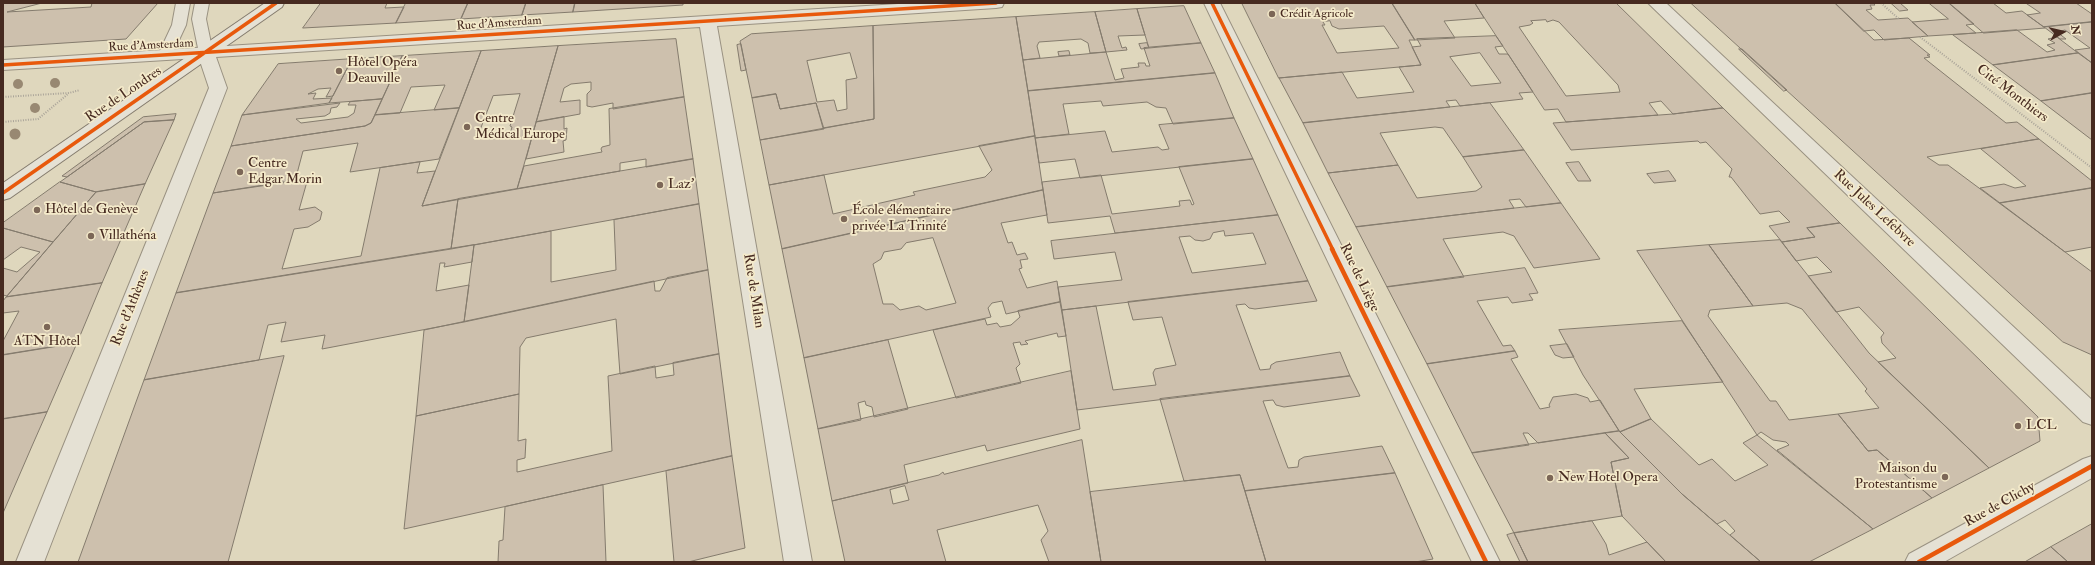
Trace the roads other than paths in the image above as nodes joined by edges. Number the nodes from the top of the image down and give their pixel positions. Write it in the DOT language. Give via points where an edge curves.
graph roads {
  1 [pos="183,3"];
  2 [pos="202,3"];
  3 [pos="276,3"];
  4 [pos="996,3"];
  5 [pos="1212,3"];
  6 [pos="1656,3"];
  7 [pos="708,20"];
  8 [pos="206,53"];
  9 [pos="165,55"];
  10 [pos="3,65"];
  11 [pos="3,193"];
  12 [pos="2092,415"];
  13 [pos="2092,466"];
  14 [pos="30,562"];
  15 [pos="798,562"];
  16 [pos="1486,562"];
  17 [pos="1919,562"];
  1 -- 9 [label="lane" via="179,25"];
  2 -- 8 [label="lane" via="199,19"];
  3 -- 8 [label="street, Rue de Londres"];
  4 -- 7 [label="street, Rue d'Amsterdam"];
  5 -- 16 [label="street, Rue de Liège"];
  6 -- 12 [label="street, Rue Jules Lefebvre"];
  7 -- 8 [label="street, Rue d'Amsterdam"];
  7 -- 15 [label="street, Rue de Milan"];
  8 -- 9 [label="street, Rue d'Amsterdam"];
  8 -- 11 [label="street, Rue de Londres"];
  8 -- 14 [label="street, Rue d'Athènes" via="218,88"];
  9 -- 10 [label="street, Rue d'Amsterdam"];
  13 -- 17 [label="street, Rue de Clichy"];
}
